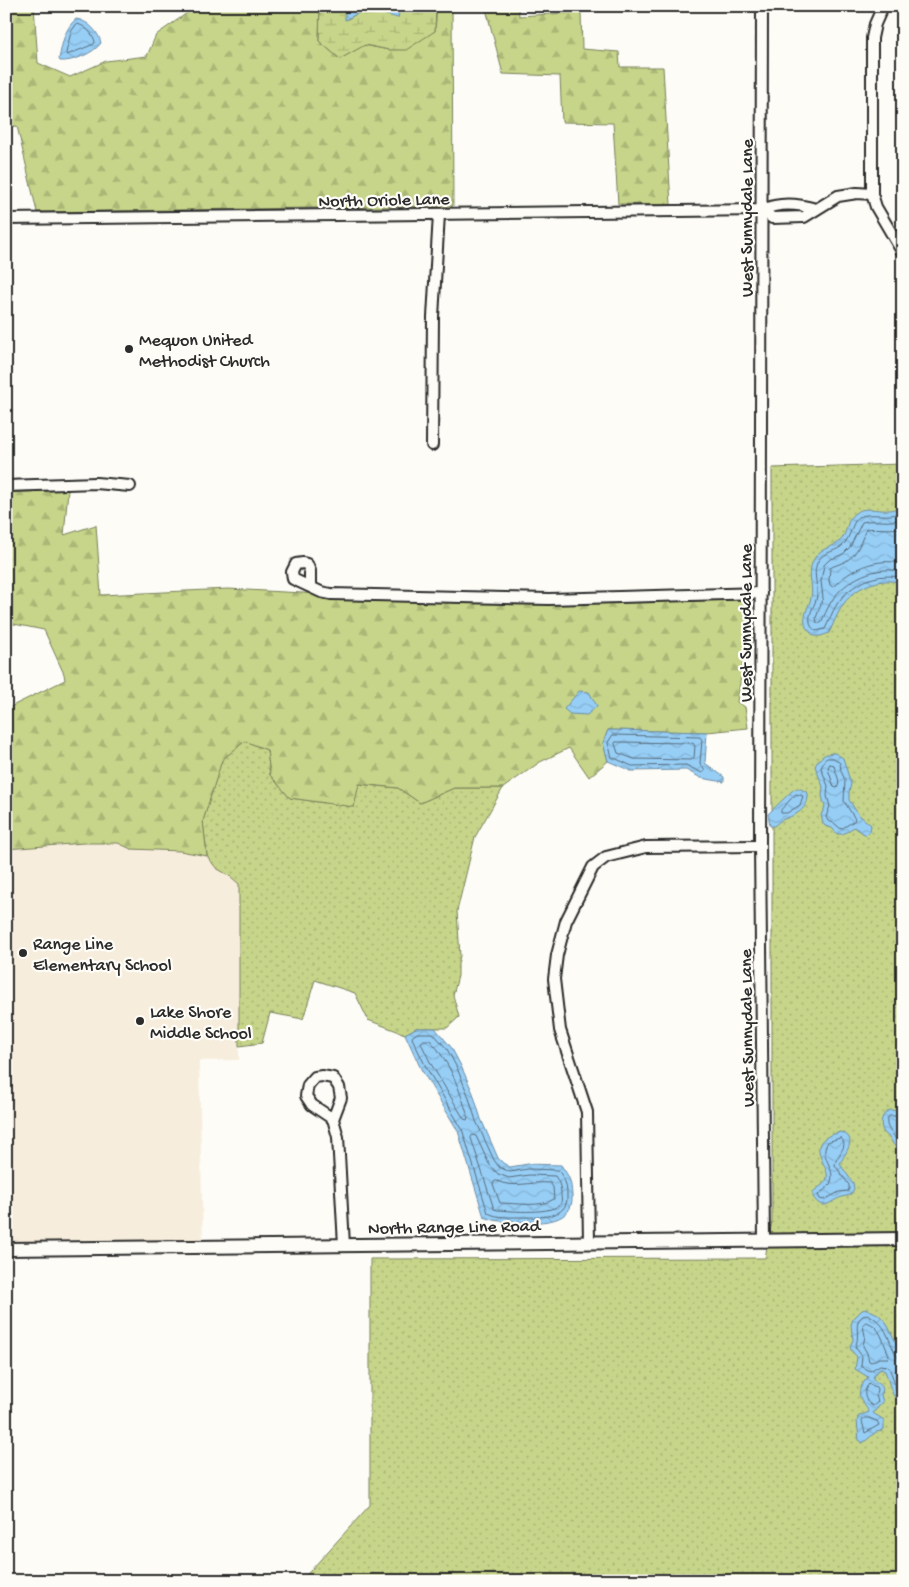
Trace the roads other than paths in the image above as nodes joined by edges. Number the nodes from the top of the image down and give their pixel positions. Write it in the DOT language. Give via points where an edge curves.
graph roads {
  1 [pos="762,6"];
  2 [pos="882,6"];
  3 [pos="872,194"];
  4 [pos="763,210"];
  5 [pos="439,214"];
  6 [pos="6,219"];
  7 [pos="903,253"];
  8 [pos="432,445"];
  9 [pos="6,486"];
  10 [pos="130,486"];
  11 [pos="310,586"];
  12 [pos="761,593"];
  13 [pos="760,846"];
  14 [pos="333,1119"];
  15 [pos="903,1239"];
  16 [pos="764,1240"];
  17 [pos="589,1242"];
  18 [pos="344,1245"];
  19 [pos="6,1249"];
  1 -- 4 [label="street, West Sunnydale Lane"];
  2 -- 3 [label="street" via="872,38"];
  3 -- 4 [label="street, North Oriole Lane" via="838,196 816,209 804,205 772,205"];
  3 -- 7 [label="street" via="876,207"];
  4 -- 5 [label="street, North Oriole Lane"];
  4 -- 12 [label="street, West Sunnydale Lane"];
  5 -- 6 [label="street, North Oriole Lane"];
  5 -- 8 [label="street" via="433,317"];
  9 -- 10 [label="street" via="96,483"];
  11 -- 12 [label="street" via="331,594 549,598"];
  12 -- 13 [label="street, West Sunnydale Lane"];
  13 -- 16 [label="street, West Sunnydale Lane"];
  13 -- 17 [label="street" via="646,846 606,856 594,867 566,921 554,979 560,1030 587,1112"];
  14 -- 18 [label="street" via="338,1137"];
  15 -- 16 [label="street, North Range Line Road"];
  16 -- 17 [label="street, North Range Line Road"];
  17 -- 18 [label="street, North Range Line Road"];
  18 -- 19 [label="street, North Range Line Road"];
}
